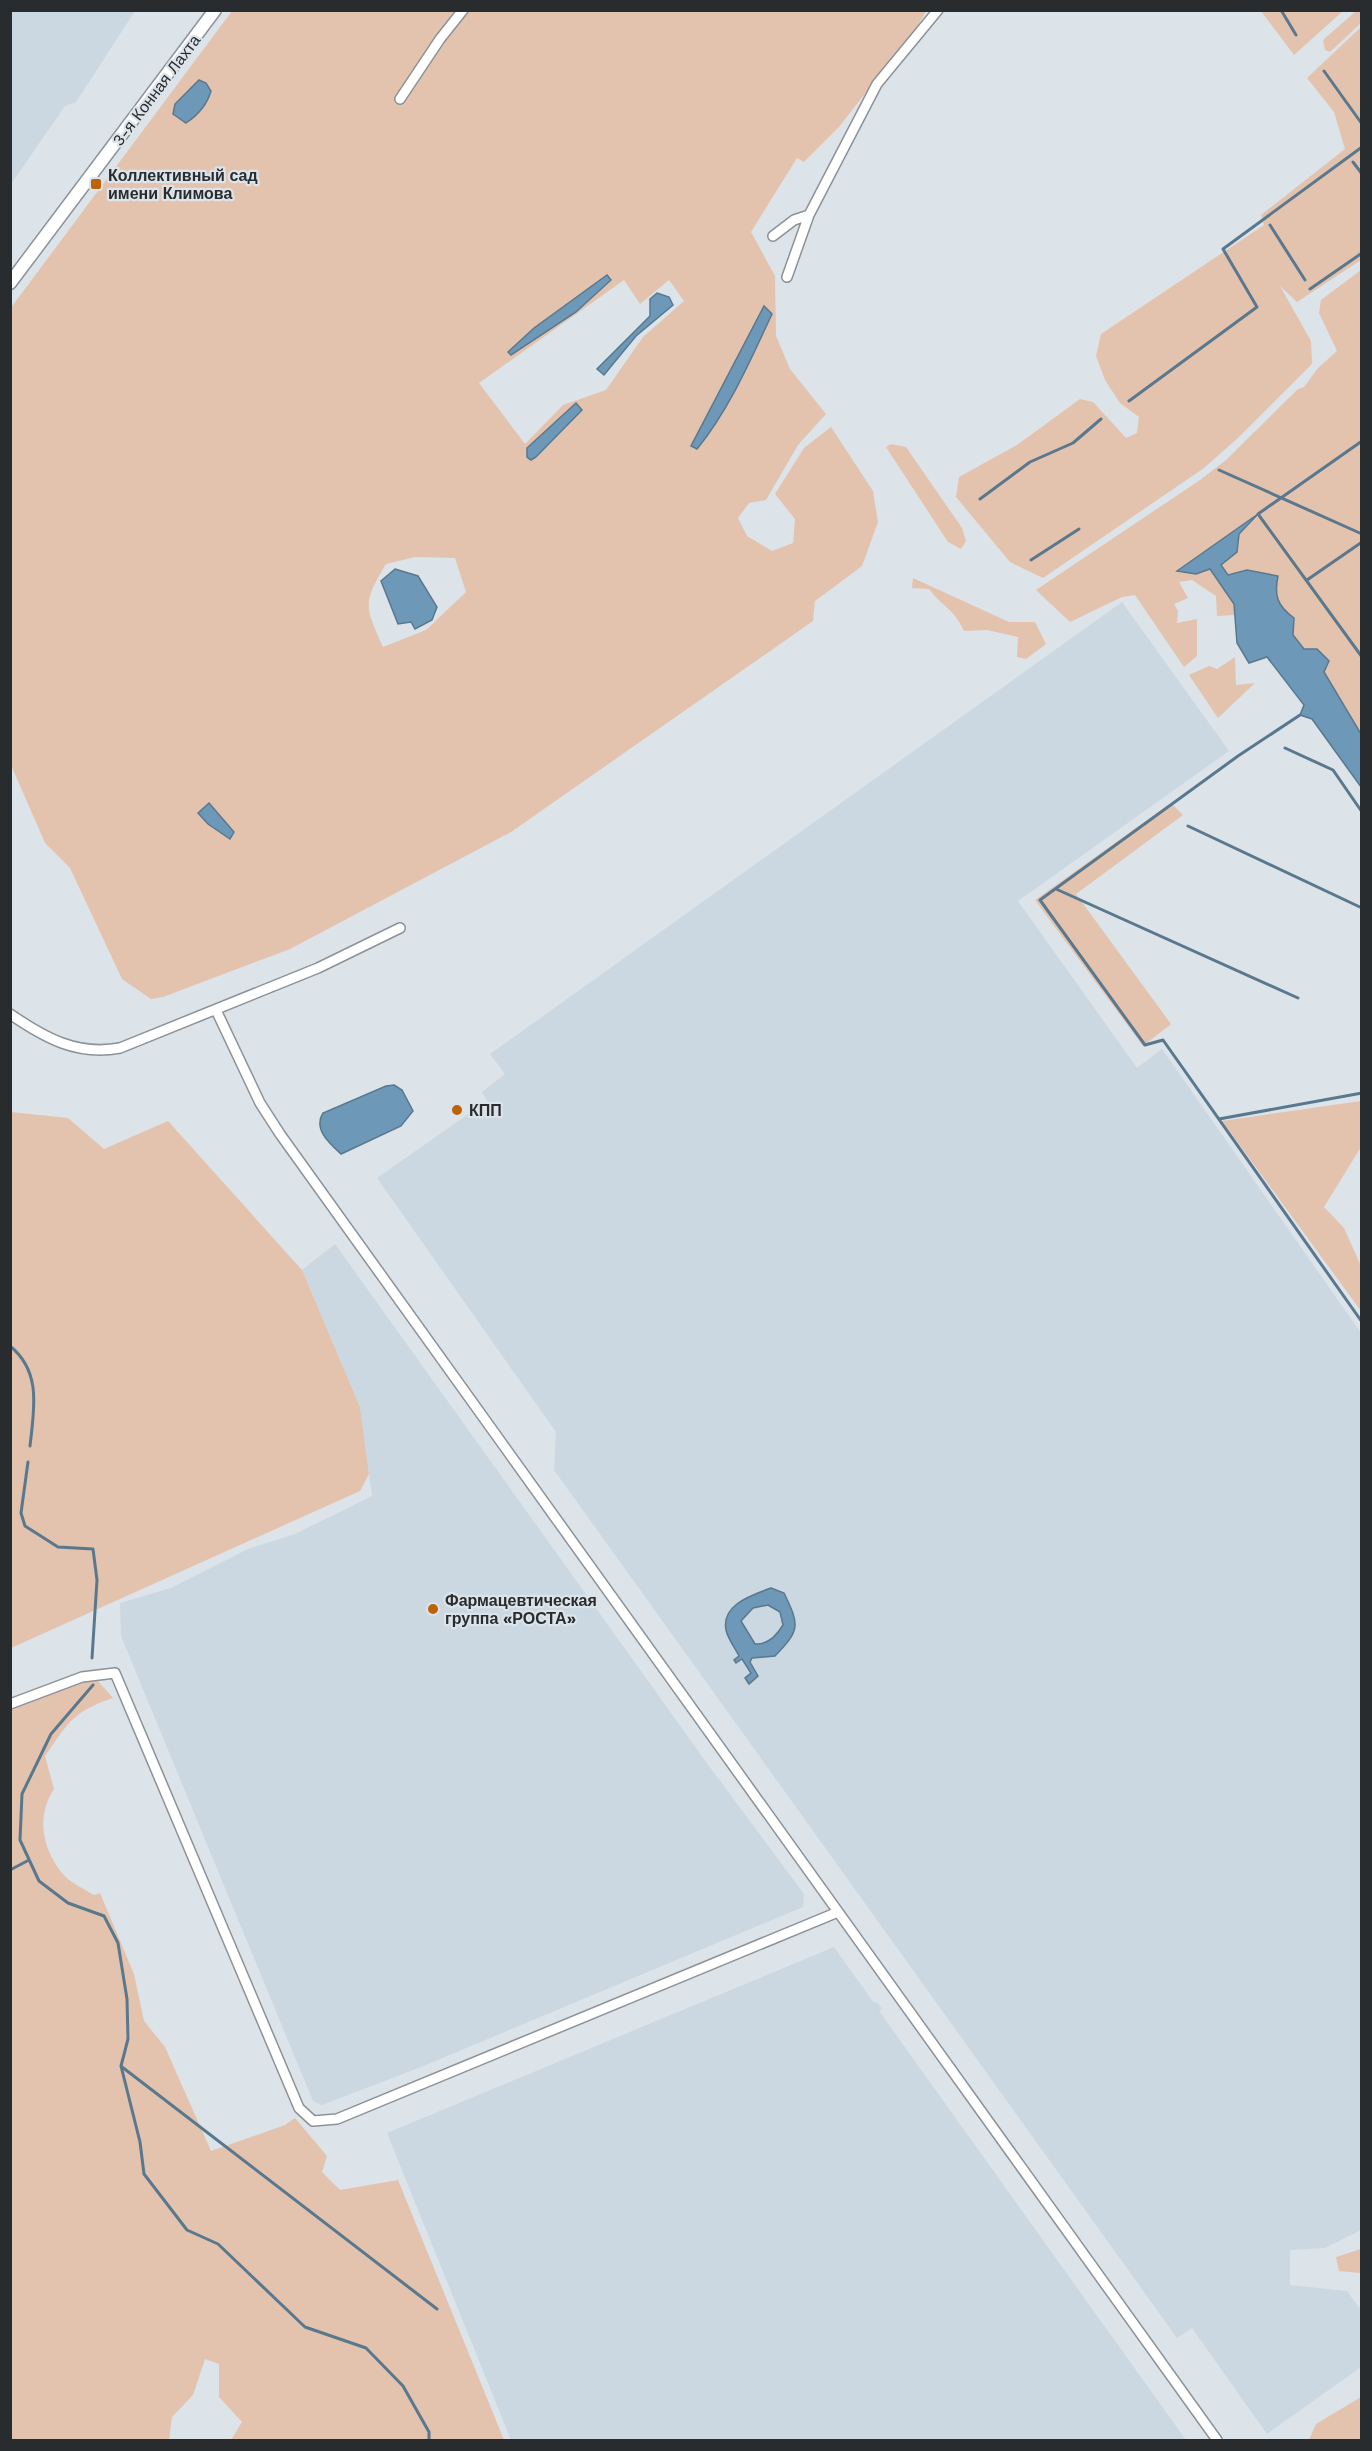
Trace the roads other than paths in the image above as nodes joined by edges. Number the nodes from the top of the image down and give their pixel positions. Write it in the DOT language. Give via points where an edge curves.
graph roads {
  1 [pos="215,10"];
  2 [pos="463,10"];
  3 [pos="938,10"];
  4 [pos="400,99"];
  5 [pos="809,215"];
  6 [pos="773,236"];
  7 [pos="787,277"];
  8 [pos="10,283"];
  9 [pos="400,928"];
  10 [pos="216,1010"];
  11 [pos="10,1014"];
  12 [pos="10,1704"];
  13 [pos="838,1912"];
  14 [pos="1216,2440"];
  1 -- 8 [label="main road, 3-я Конная Лахта"];
  2 -- 4 [label="street"];
  3 -- 5 [label="street" via="877,84"];
  5 -- 6 [label="street" via="794,220"];
  5 -- 7 [label="street"];
  9 -- 10 [label="street" via="318,968"];
  10 -- 11 [label="street" via="120,1048 100,1052 56,1041"];
  10 -- 13 [label="street" via="260,1103 280,1134"];
  12 -- 13 [label="street" via="82,1677 115,1673 299,2108 312,2121 337,2119"];
  13 -- 14 [label="street"];
}
